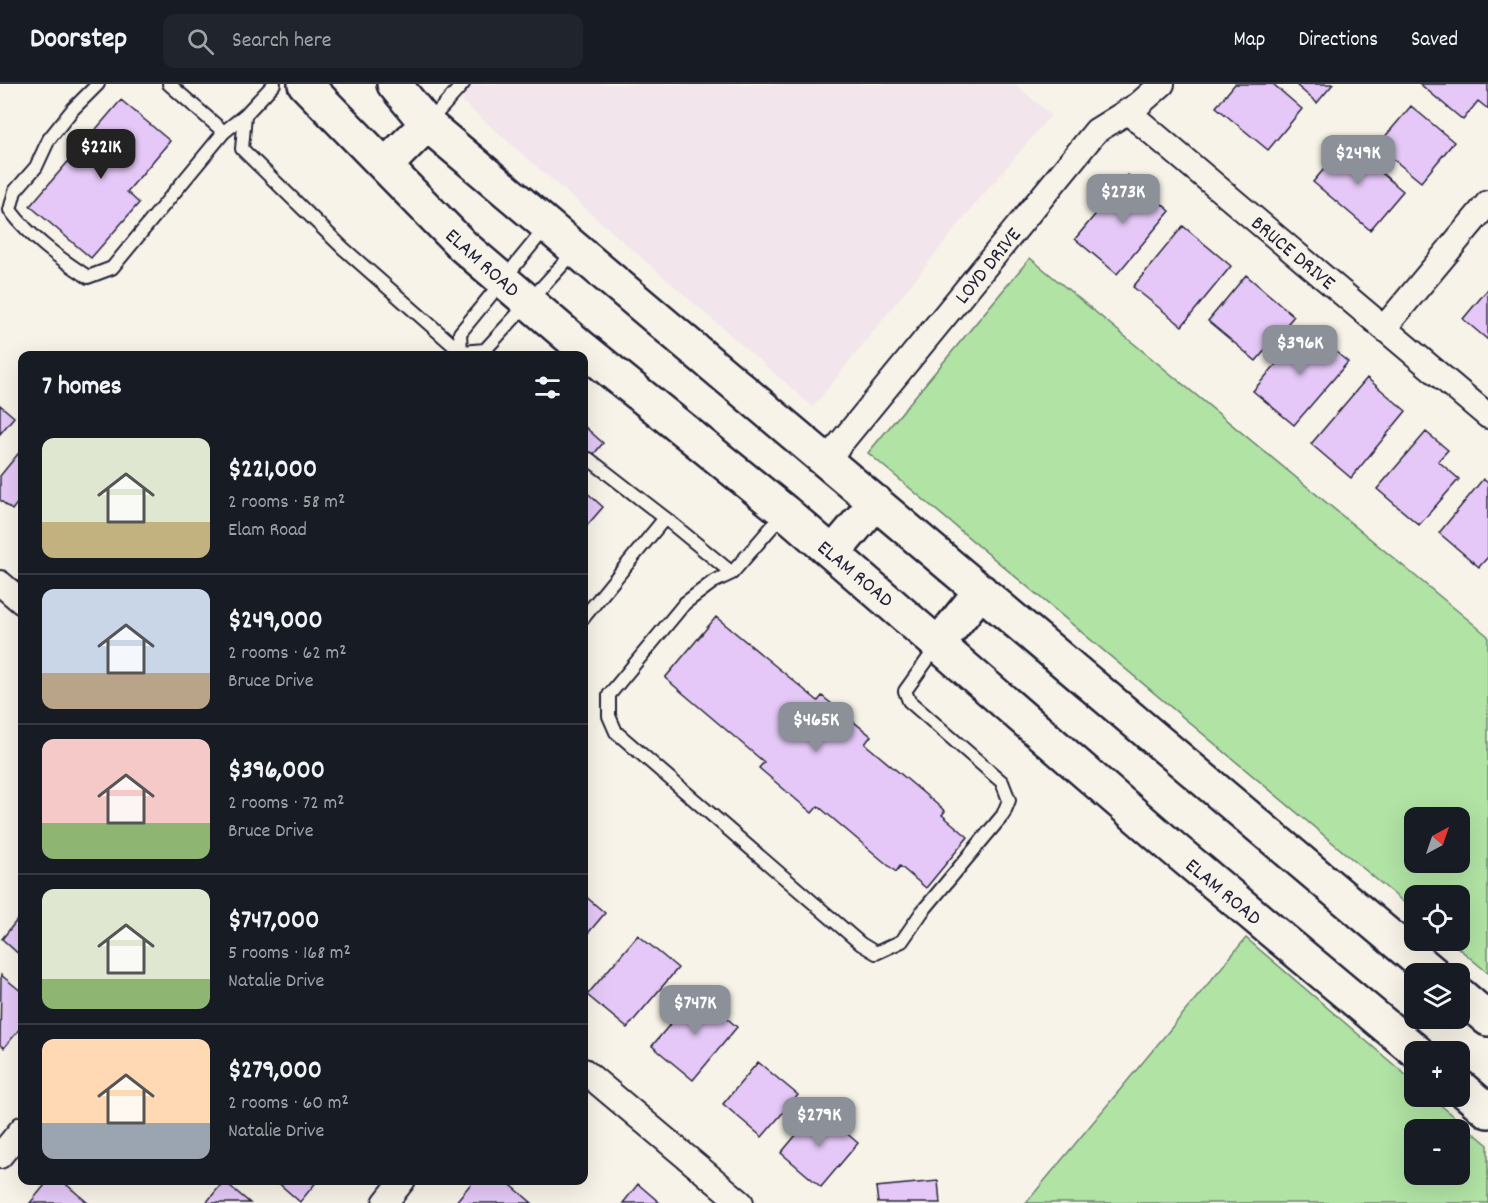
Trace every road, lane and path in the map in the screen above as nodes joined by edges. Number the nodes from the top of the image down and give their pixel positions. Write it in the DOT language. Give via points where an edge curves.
graph roads {
  1 [pos="98,84"];
  2 [pos="170,84"];
  3 [pos="274,84"];
  4 [pos="306,84"];
  5 [pos="394,84"];
  6 [pos="463,84"];
  7 [pos="1162,84"];
  8 [pos="1128,112"];
  9 [pos="245,115"];
  10 [pos="427,124"];
  11 [pos="224,132"];
  12 [pos="385,166"];
  13 [pos="1488,203"];
  14 [pos="548,225"];
  15 [pos="576,249"];
  16 [pos="503,280"];
  17 [pos="529,303"];
  18 [pos="1384,328"];
  19 [pos="456,351"];
  20 [pos="459,351"];
  21 [pos="488,351"];
  22 [pos="588,351"];
  23 [pos="588,351"];
  24 [pos="1488,416"];
  25 [pos="589,459"];
  26 [pos="826,460"];
  27 [pos="876,502"];
  28 [pos="785,512"];
  29 [pos="665,518"];
  30 [pos="833,554"];
  31 [pos="732,573"];
  32 [pos="0,583"];
  33 [pos="981,591"];
  34 [pos="18,599"];
  35 [pos="588,611"];
  36 [pos="939,644"];
  37 [pos="1421,963"];
  38 [pos="1470,1004"];
  39 [pos="1488,1019"];
  40 [pos="1404,1041"];
  41 [pos="588,1074"];
  42 [pos="1470,1096"];
  43 [pos="1488,1111"];
  44 [pos="18,1134"];
  45 [pos="0,1156"];
  46 [pos="399,1185"];
  47 [pos="385,1203"];
  48 [pos="741,1203"];
  1 -- 11 [label="lane" via="49,139 36,167 15,191 10,210 56,255 88,277 112,268"];
  2 -- 11 [label="lane"];
  3 -- 9 [label="lane"];
  4 -- 12 [label="main road, ELAM ROAD"];
  5 -- 10 [label="main road"];
  6 -- 10 [label="lane"];
  7 -- 8 [label="street, LOYD DRIVE"];
  8 -- 18 [label="street, BRUCE DRIVE"];
  8 -- 26 [label="street, LOYD DRIVE" via="1096,131"];
  9 -- 11 [label="lane"];
  9 -- 19 [label="lane" via="242,148"];
  10 -- 12 [label="main road"];
  10 -- 14 [label="main road"];
  12 -- 16 [label="main road, ELAM ROAD" via="463,246"];
  13 -- 18 [label="street"];
  14 -- 15 [label="main road"];
  14 -- 16 [label="lane"];
  15 -- 17 [label="lane"];
  15 -- 26 [label="main road"];
  16 -- 17 [label="main road, ELAM ROAD"];
  16 -- 20 [label="lane" via="460,333"];
  17 -- 21 [label="lane"];
  17 -- 22 [label="main road, ELAM ROAD"];
  18 -- 24 [label="street, BRUCE DRIVE"];
  23 -- 28 [label="main road, ELAM ROAD"];
  25 -- 29 [label="lane"];
  26 -- 27 [label="main road"];
  27 -- 30 [label="main road"];
  27 -- 33 [label="main road"];
  28 -- 30 [label="main road, ELAM ROAD"];
  28 -- 31 [label="lane"];
  29 -- 31 [label="lane"];
  29 -- 35 [label="lane"];
  30 -- 36 [label="main road, ELAM ROAD"];
  31 -- 36 [label="lane" via="685,603 609,695 609,716 616,732 876,953 902,941 1003,815 1009,800 1002,782 909,701 905,691"];
  32 -- 34 [label="street"];
  33 -- 36 [label="main road"];
  33 -- 37 [label="main road"];
  36 -- 40 [label="main road, ELAM ROAD" via="1173,848"];
  38 -- 39 [label="main road"];
  41 -- 48 [label="street"];
  42 -- 43 [label="main road"];
  44 -- 45 [label="street"];
  46 -- 47 [label="street"];
}
